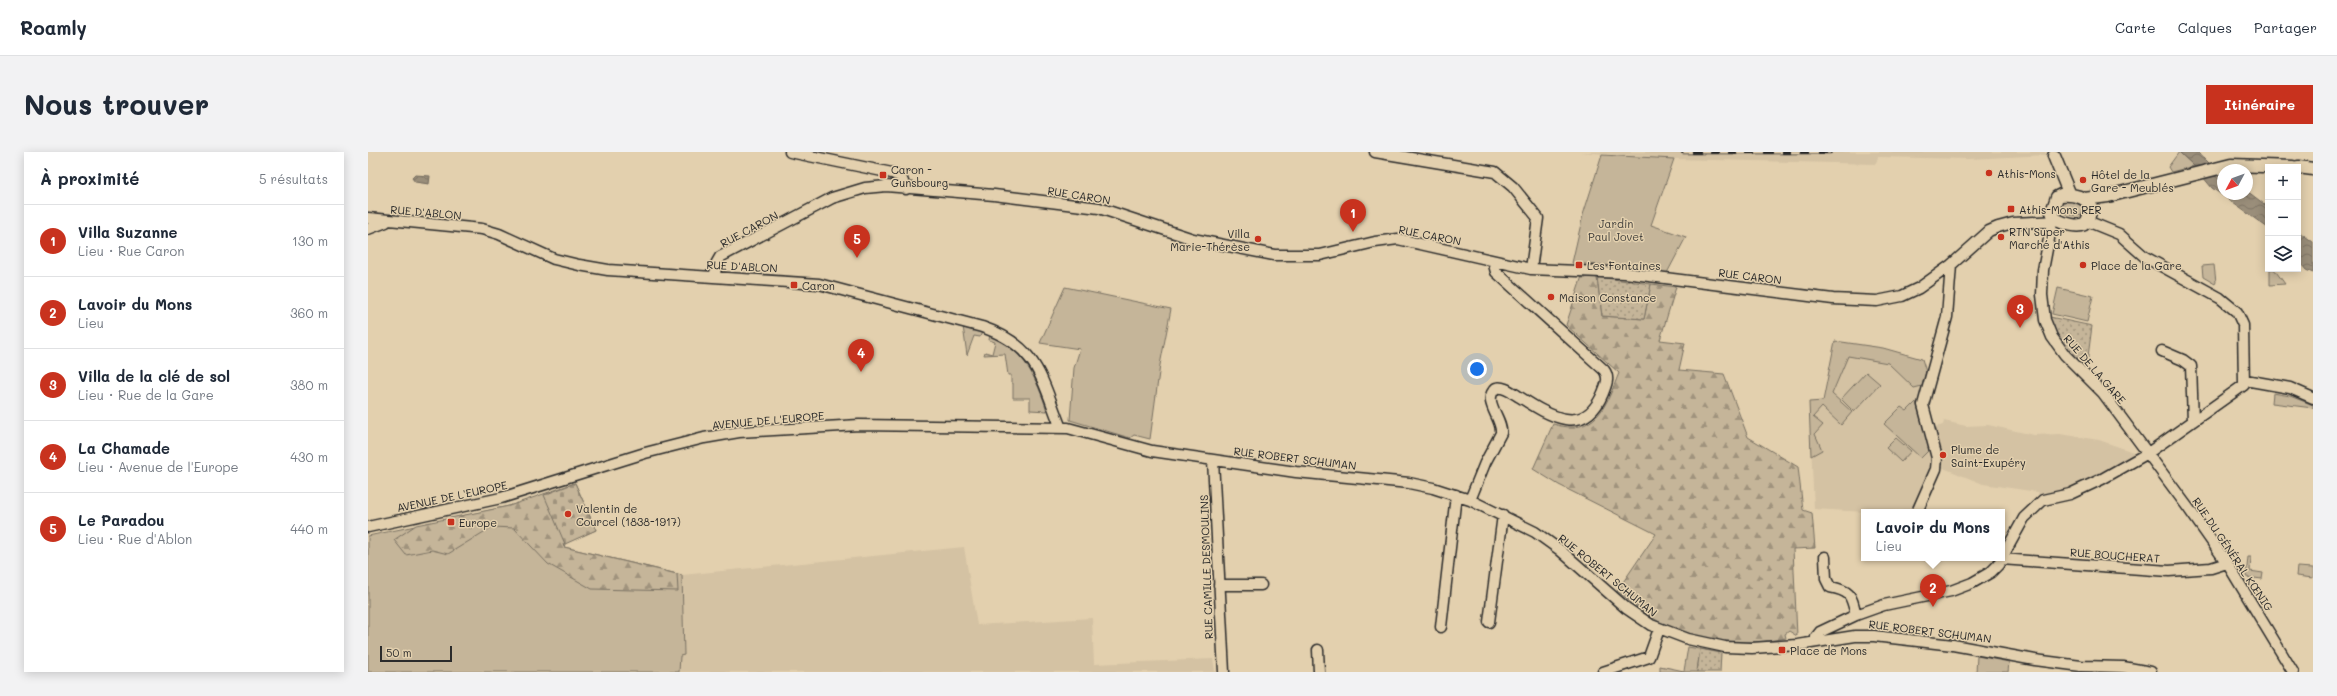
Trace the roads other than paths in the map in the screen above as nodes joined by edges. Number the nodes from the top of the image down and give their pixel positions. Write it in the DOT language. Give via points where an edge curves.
graph roads {
  1 [pos="790,152"];
  2 [pos="1375,152"];
  3 [pos="2054,156"];
  4 [pos="2265,165"];
  5 [pos="2301,167"];
  6 [pos="2313,169"];
  7 [pos="906,189"];
  8 [pos="2066,195"];
  9 [pos="2087,204"];
  10 [pos="368,218"];
  11 [pos="388,221"];
  12 [pos="2087,221"];
  13 [pos="2055,222"];
  14 [pos="368,229"];
  15 [pos="1493,261"];
  16 [pos="1951,265"];
  17 [pos="1531,268"];
  18 [pos="715,278"];
  19 [pos="2162,351"];
  20 [pos="2245,380"];
  21 [pos="2313,398"];
  22 [pos="2193,421"];
  23 [pos="1061,428"];
  24 [pos="2148,453"];
  25 [pos="1213,460"];
  26 [pos="1456,495"];
  27 [pos="1470,500"];
  28 [pos="1919,509"];
  29 [pos="1503,515"];
  30 [pos="368,527"];
  31 [pos="2005,552"];
  32 [pos="1825,557"];
  33 [pos="2005,560"];
  34 [pos="2000,561"];
  35 [pos="2227,563"];
  36 [pos="1219,585"];
  37 [pos="1261,585"];
  38 [pos="1856,615"];
  39 [pos="1489,622"];
  40 [pos="1441,627"];
  41 [pos="1659,629"];
  42 [pos="1817,642"];
  43 [pos="1318,650"];
  44 [pos="1633,667"];
  45 [pos="1224,672"];
  46 [pos="1319,672"];
  47 [pos="1603,672"];
  48 [pos="2151,672"];
  49 [pos="2293,672"];
  1 -- 7 [label="street" via="892,173 901,177"];
  2 -- 17 [label="street" via="1488,170 1506,180 1538,218"];
  3 -- 8 [label="street"];
  4 -- 9 [label="street" via="2242,164 2220,167 2102,197"];
  5 -- 6 [label="street"];
  7 -- 15 [label="street, RUE CARON" via="994,195 1099,208 1193,239 1274,255 1320,255 1398,239"];
  7 -- 18 [label="street, RUE CARON" via="886,186 865,188 832,198 720,257 716,264"];
  8 -- 9 [label="street"];
  8 -- 13 [label="street" via="2057,197 2052,212"];
  9 -- 12 [label="street"];
  10 -- 11 [label="street, RUE D'ABLON"];
  11 -- 14 [label="street"];
  11 -- 18 [label="street, RUE D'ABLON" via="482,229 554,259 608,270"];
  12 -- 13 [label="street" via="2080,226"];
  12 -- 20 [label="street" via="2119,234 2145,257 2220,298 2237,312 2243,325"];
  13 -- 16 [label="street, RUE CARON" via="2013,223 1998,227 1989,231"];
  13 -- 24 [label="street, RUE DE LA GARE" via="2043,270 2044,307 2052,336 2065,355 2103,393"];
  15 -- 17 [label="street, RUE CARON"];
  15 -- 27 [label="street" via="1496,272 1604,370 1607,374 1607,384 1595,409 1587,416 1574,420 1556,417 1538,409 1503,388 1494,389 1490,399 1502,428 1501,434 1485,463"];
  16 -- 17 [label="street, RUE CARON" via="1919,288 1902,296 1877,302 1833,299 1625,272"];
  16 -- 28 [label="street" via="1947,317 1923,405 1937,458 1936,469"];
  18 -- 23 [label="street, RUE D'ABLON" via="819,284 998,332 1016,342 1032,361"];
  19 -- 22 [label="street" via="2191,366"];
  20 -- 21 [label="street" via="2290,388"];
  20 -- 22 [label="street" via="2241,388"];
  22 -- 24 [label="street"];
  23 -- 25 [label="street, RUE ROBERT SCHUMAN" via="1152,451"];
  23 -- 30 [label="street, AVENUE DE L'EUROPE" via="859,424 739,432 645,453 501,498"];
  24 -- 31 [label="street" via="2081,490 2043,500 2031,510 2019,526"];
  24 -- 35 [label="street, RUE DU GÉNÉRAL KŒNIG"];
  25 -- 26 [label="street, RUE ROBERT SCHUMAN" via="1296,472 1409,483"];
  25 -- 36 [label="street, RUE CAMILLE DESMOULINS"];
  26 -- 27 [label="street, RUE ROBERT SCHUMAN"];
  26 -- 40 [label="street"];
  27 -- 29 [label="street, RUE ROBERT SCHUMAN"];
  29 -- 39 [label="street"];
  29 -- 41 [label="street, RUE ROBERT SCHUMAN" via="1535,532 1560,550 1626,608"];
  32 -- 38 [label="street" via="1826,579 1830,587 1843,589 1852,598"];
  33 -- 35 [label="street, RUE BOUCHERAT" via="2169,571 2211,568"];
  34 -- 38 [label="street" via="1991,572 1962,587 1924,598 1884,605"];
  35 -- 49 [label="street, RUE DU GÉNÉRAL KŒNIG"];
  36 -- 37 [label="street"];
  36 -- 45 [label="street, RUE CAMILLE DESMOULINS"];
  38 -- 42 [label="street" via="1820,632 1816,637"];
  41 -- 42 [label="street, RUE ROBERT SCHUMAN" via="1688,639 1735,648"];
  41 -- 44 [label="street" via="1651,654"];
  42 -- 48 [label="street, RUE ROBERT SCHUMAN" via="1874,636 1953,645 2080,666 2123,667"];
  43 -- 46 [label="street"];
  44 -- 47 [label="street"];
}
